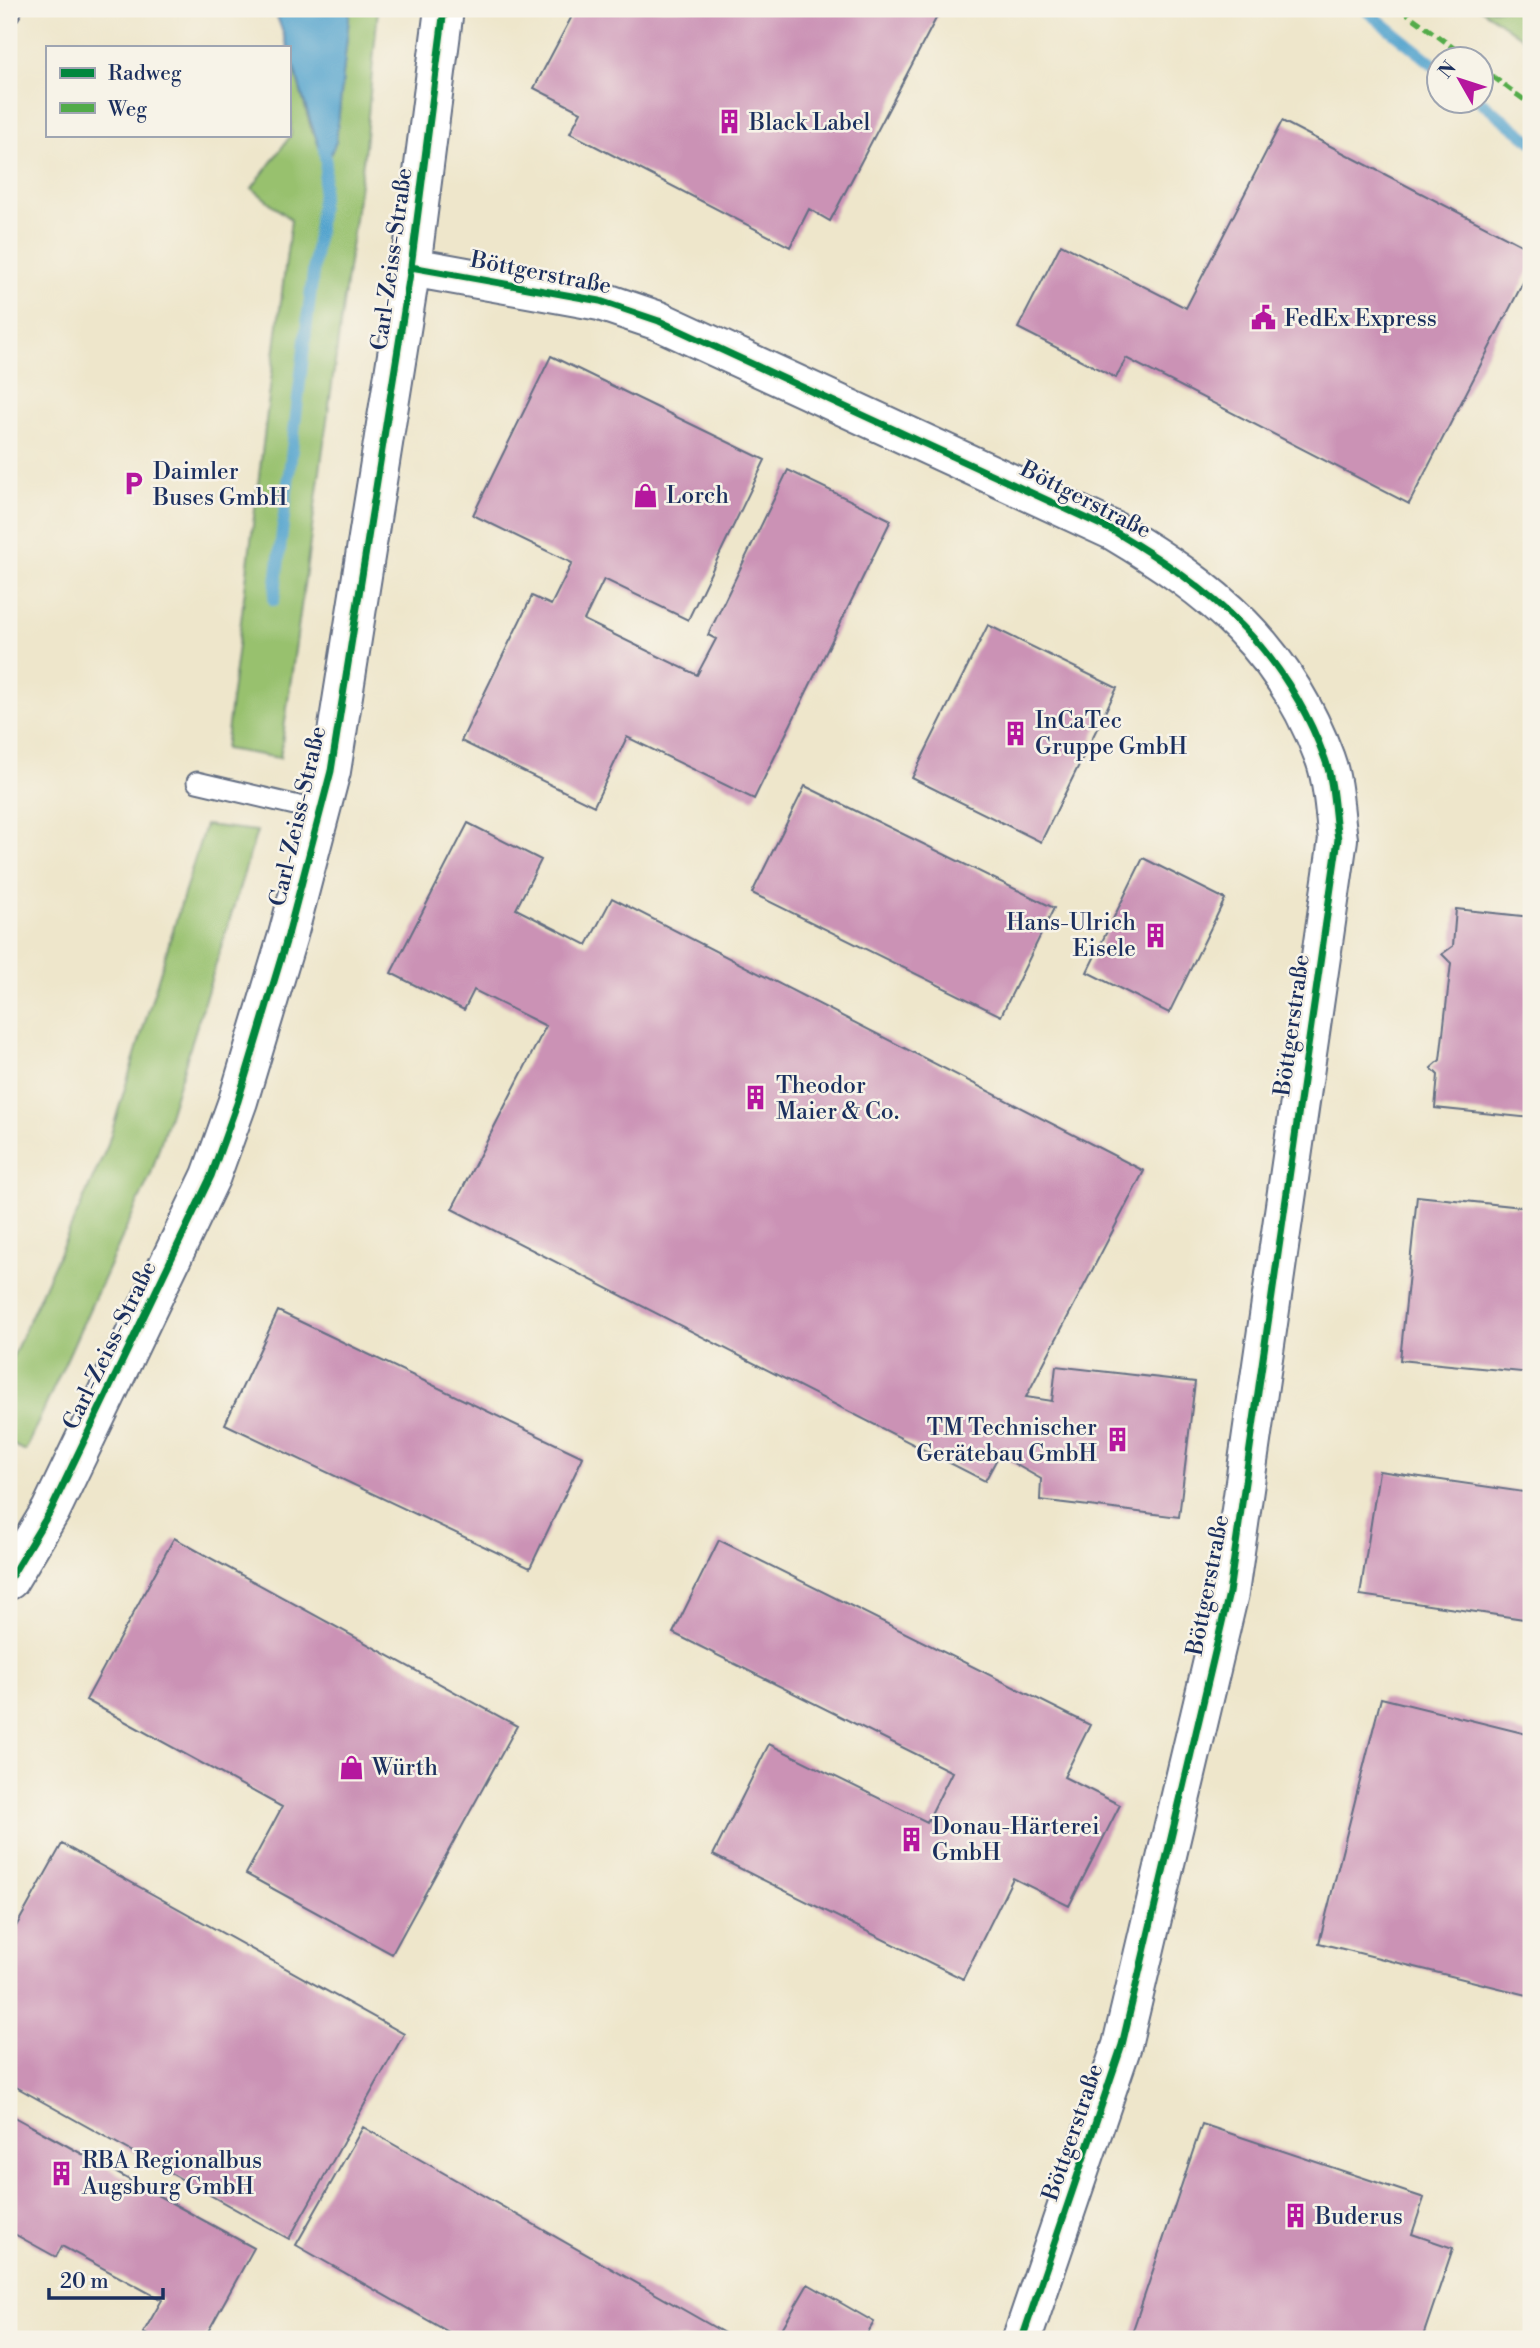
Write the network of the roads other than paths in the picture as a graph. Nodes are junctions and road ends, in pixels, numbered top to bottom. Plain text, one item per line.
1 (12, 9) edge
2 (444, 9) edge
3 (9, 14) edge
4 (411, 267) junction
5 (197, 782) dead end
6 (320, 811) junction
7 (9, 1580) edge
8 (1022, 2339) edge

1 - 3 lane
2 - 4 street, Carl-Zeiss-Straße
4 - 6 street, Carl-Zeiss-Straße
4 - 8 street, Böttgerstraße
5 - 6 lane
6 - 7 street, Carl-Zeiss-Straße

